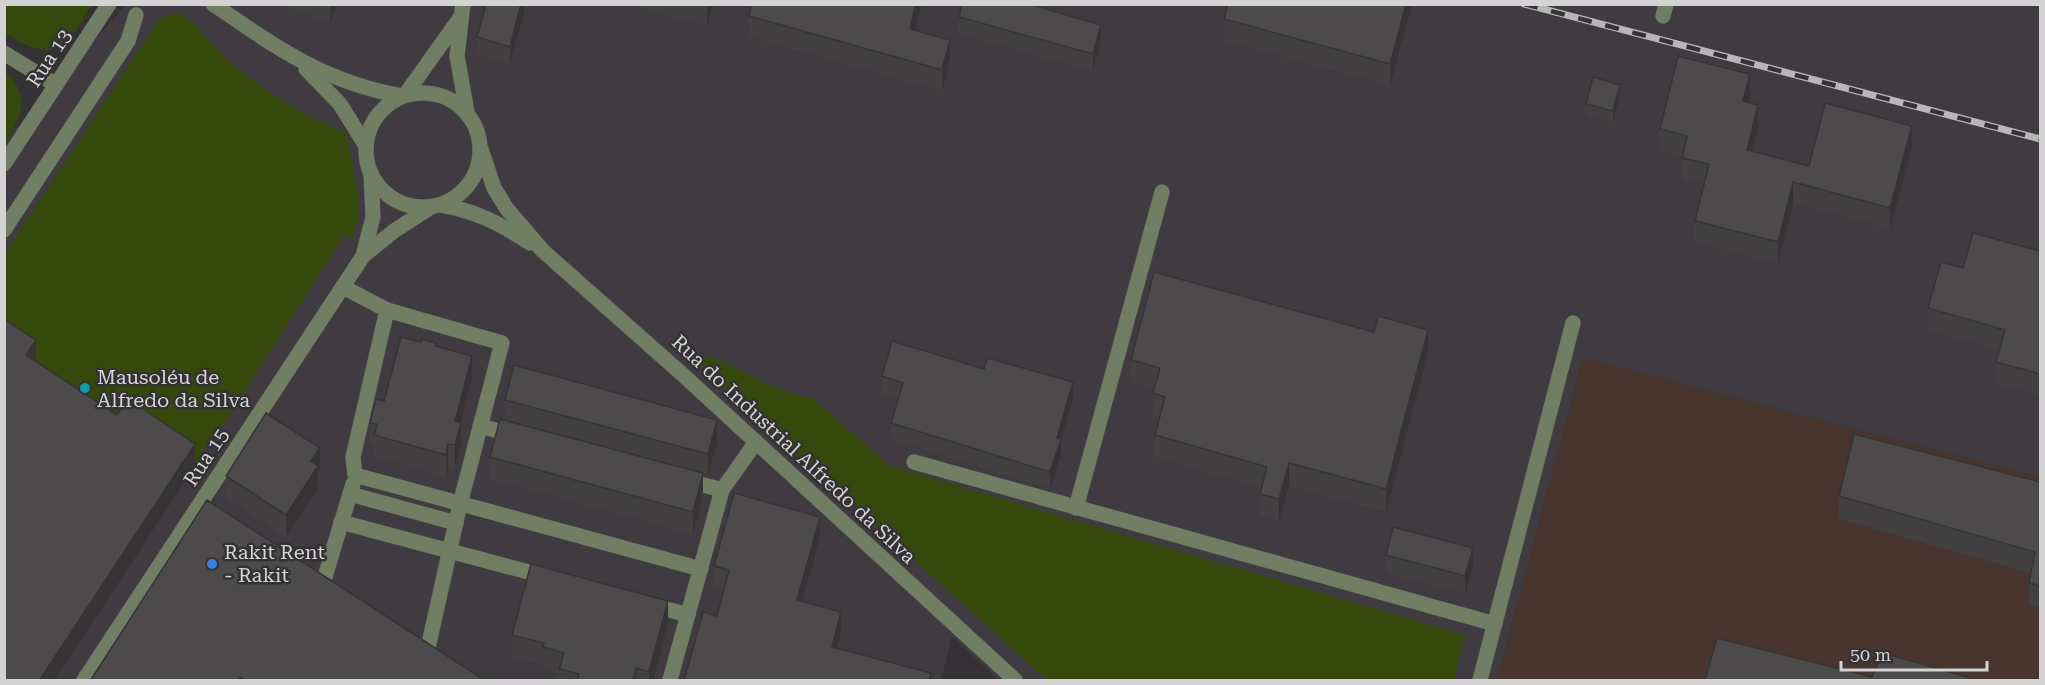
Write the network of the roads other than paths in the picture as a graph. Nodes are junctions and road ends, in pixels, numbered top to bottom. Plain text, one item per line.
1 (109, 4) edge
2 (213, 4) edge
3 (462, 11) edge
4 (136, 15) dead end
5 (4, 53) edge
6 (299, 62) junction
7 (56, 86) junction
8 (404, 96) junction
9 (467, 112) junction
10 (366, 146) junction
11 (481, 149) junction
12 (4, 164) edge
13 (371, 173) junction
14 (1162, 192) dead end
15 (437, 206) junction
16 (4, 230) edge
17 (543, 251) junction
18 (363, 256) junction
19 (343, 287) junction
20 (387, 310) junction
21 (1573, 323) dead end
22 (480, 426) junction
23 (538, 441) edge
24 (756, 442) junction
25 (914, 462) dead end
26 (356, 475) junction
27 (665, 475) edge
28 (723, 490) junction
29 (350, 494) junction
30 (460, 504) junction
31 (1076, 508) junction
32 (341, 522) junction
33 (456, 523) junction
34 (449, 551) junction
35 (701, 569) junction
36 (324, 580) edge
37 (563, 581) edge
38 (631, 600) edge
39 (688, 615) junction
40 (1495, 624) junction
41 (445, 658) edge
42 (84, 681) edge
43 (670, 681) edge
44 (1015, 681) edge
45 (1480, 681) edge

1 - 7 street, Rua 13
2 - 6 street
3 - 8 street
3 - 9 street
4 - 16 street
5 - 7 street
6 - 8 street
6 - 10 street
7 - 12 street, Rua 13
8 - 9 street
8 - 10 street
9 - 11 street
10 - 13 street
11 - 15 street
11 - 17 street, Rua do Industrial Alfredo da Silva
13 - 15 street
13 - 18 street, Rua 15
14 - 31 street
15 - 17 street, Rua do Industrial Alfredo da Silva
15 - 18 street, Rua 15
17 - 24 street, Rua do Industrial Alfredo da Silva
18 - 19 street, Rua 15
19 - 20 street
19 - 42 street, Rua 15
20 - 22 street
20 - 26 street
21 - 40 street
22 - 23 street
22 - 30 street
24 - 28 street
24 - 44 street, Rua do Industrial Alfredo da Silva
25 - 31 street
26 - 29 street
26 - 30 street
27 - 28 street
28 - 35 street
29 - 32 street
29 - 33 street
30 - 33 street
30 - 35 street
31 - 40 street
32 - 34 street
32 - 36 street
33 - 34 street
34 - 37 street
34 - 41 street
35 - 39 street
38 - 39 street
39 - 43 street
40 - 45 street

